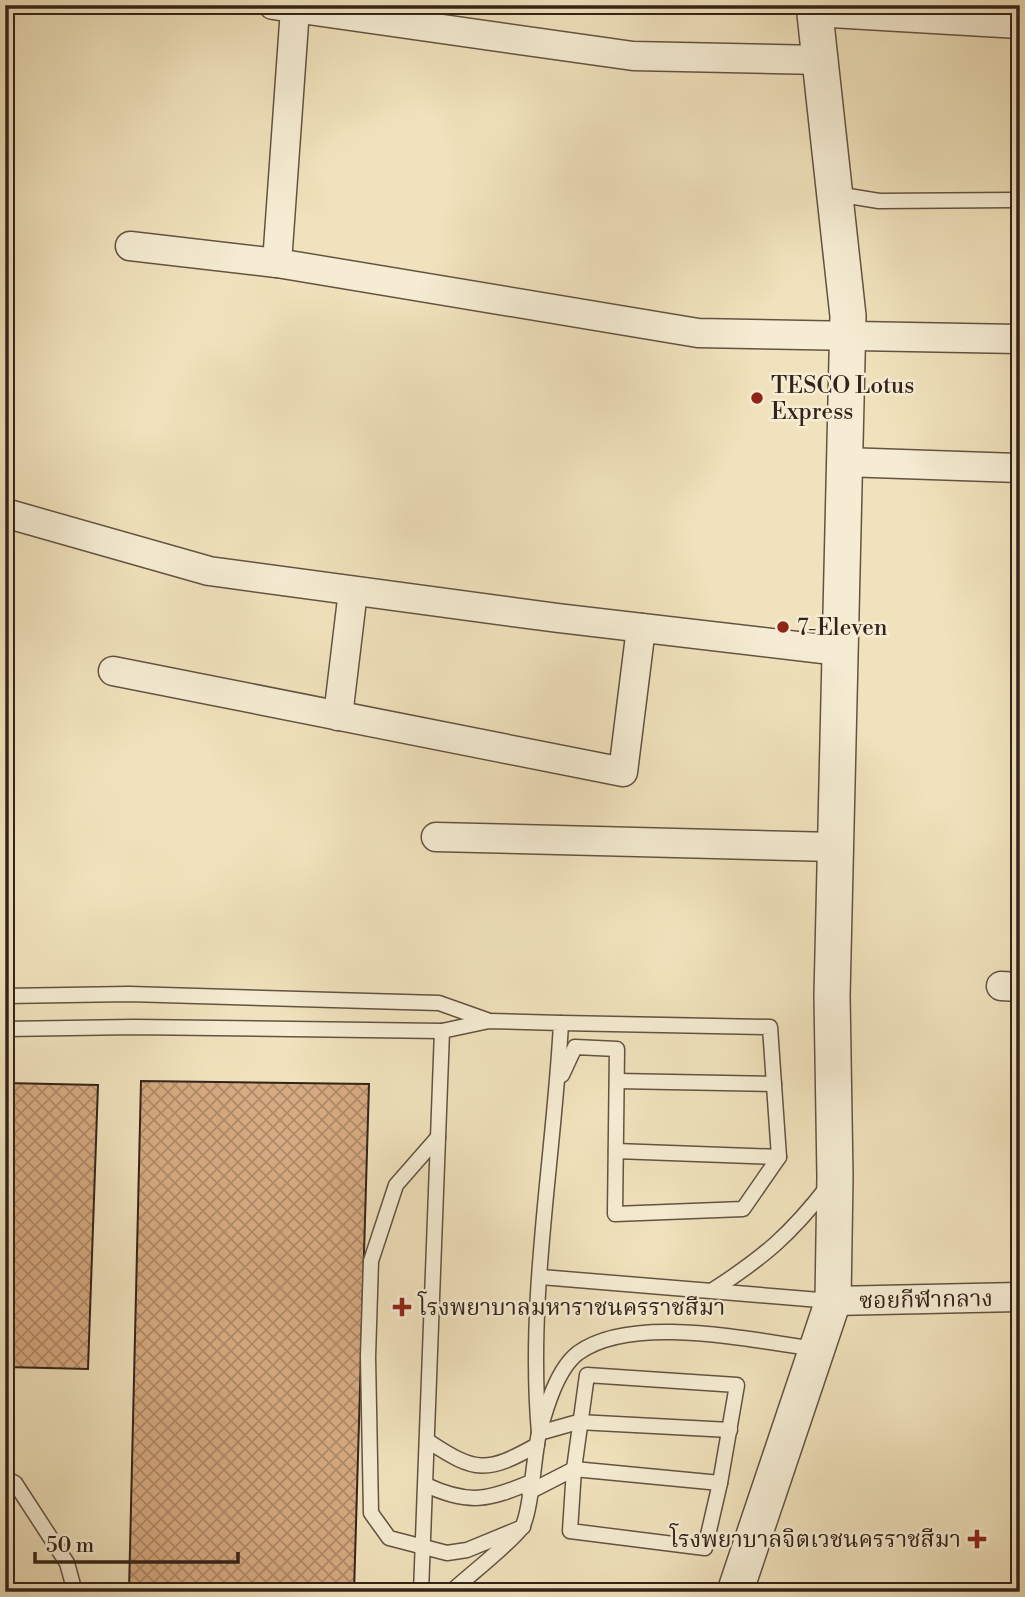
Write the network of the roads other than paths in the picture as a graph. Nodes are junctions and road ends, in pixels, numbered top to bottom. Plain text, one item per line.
1 (284, 7) edge
2 (814, 8) edge
3 (1020, 24) edge
4 (821, 60) junction
5 (834, 194) junction
6 (1013, 200) dead end
7 (130, 246) dead end
8 (277, 262) junction
9 (848, 334) junction
10 (1020, 339) edge
11 (844, 462) junction
12 (1020, 468) edge
13 (5, 513) edge
14 (354, 591) junction
15 (641, 628) junction
16 (840, 651) junction
17 (113, 671) dead end
18 (338, 716) junction
19 (436, 837) dead end
20 (835, 847) junction
21 (5, 996) edge
22 (489, 1021) junction
23 (561, 1023) junction
24 (5, 1029) edge
25 (442, 1031) junction
26 (617, 1081) junction
27 (774, 1084) junction
28 (556, 1086) junction
29 (438, 1137) junction
30 (616, 1151) junction
31 (779, 1157) junction
32 (835, 1177) junction
33 (541, 1277) junction
34 (713, 1290) junction
35 (1020, 1297) edge
36 (833, 1301) junction
37 (819, 1349) junction
38 (578, 1422) junction
39 (730, 1430) junction
40 (538, 1439) junction
41 (428, 1441) junction
42 (574, 1469) junction
43 (5, 1478) edge
44 (720, 1483) junction
45 (426, 1485) junction
46 (530, 1487) junction
47 (523, 1527) junction
48 (423, 1548) junction
49 (75, 1592) edge
50 (421, 1592) edge
51 (452, 1592) edge
52 (735, 1592) edge

1 - 4 street
1 - 8 street
2 - 3 street
2 - 4 street
4 - 5 street
5 - 6 lane
5 - 9 street
7 - 8 street
8 - 9 street
9 - 10 street
9 - 11 street
11 - 12 street
11 - 16 street
13 - 14 street
14 - 15 street
14 - 18 street
15 - 16 street
15 - 18 street
16 - 20 street
17 - 18 street
19 - 20 street
20 - 32 street
21 - 22 lane
22 - 23 lane
22 - 25 lane
23 - 27 lane
23 - 28 lane
24 - 25 lane
25 - 29 lane
26 - 27 lane
26 - 28 lane
26 - 30 lane
27 - 31 lane
28 - 33 lane
29 - 41 lane
29 - 48 lane
30 - 31 lane
30 - 31 lane
32 - 34 lane
32 - 36 street
33 - 34 lane
33 - 40 lane
34 - 36 lane
35 - 36 street, ซอยกีฬากลาง
36 - 37 street
37 - 40 lane
37 - 52 street
38 - 39 lane
38 - 39 lane
38 - 40 lane
38 - 42 lane
39 - 44 lane
40 - 41 lane
40 - 46 lane
41 - 45 lane
42 - 44 lane
42 - 44 lane
42 - 46 lane
43 - 49 lane
45 - 46 lane
45 - 48 lane
46 - 47 lane
47 - 48 lane
47 - 51 lane
48 - 50 lane

